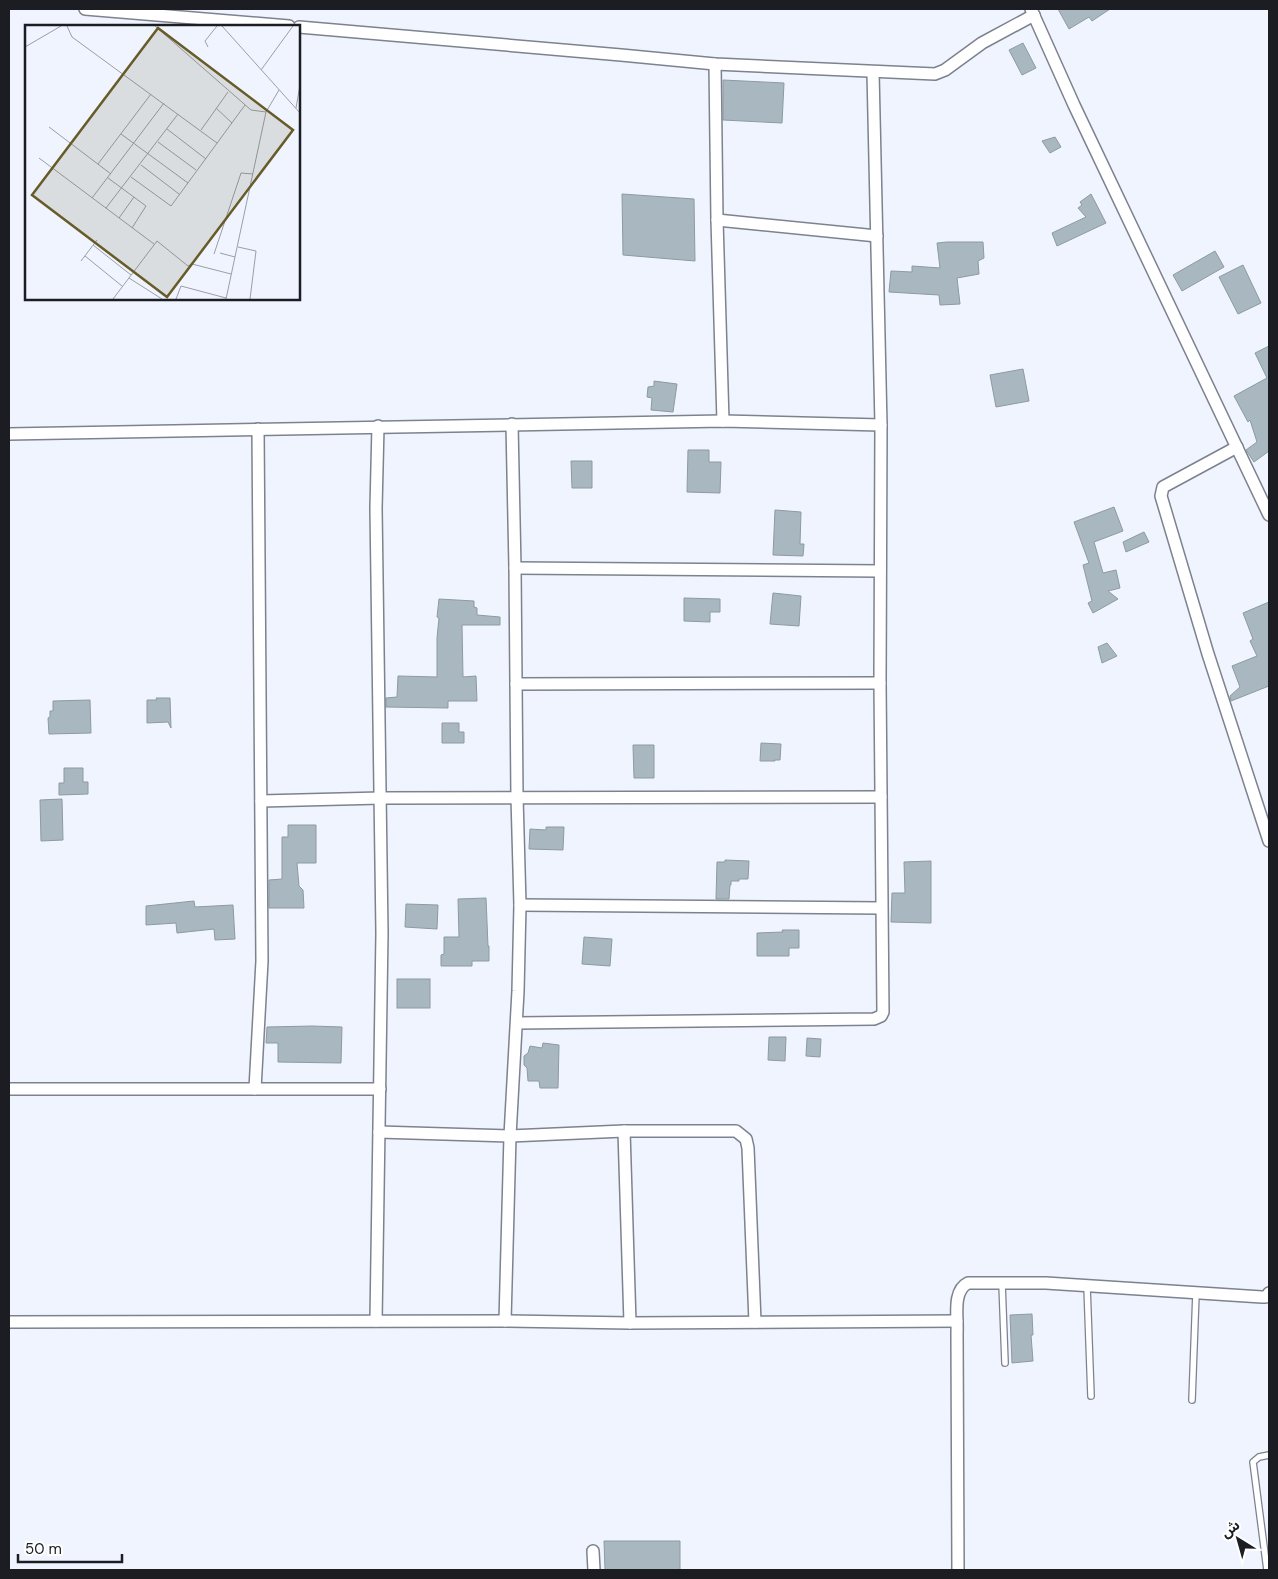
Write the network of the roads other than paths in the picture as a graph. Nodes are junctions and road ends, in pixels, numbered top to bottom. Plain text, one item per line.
1 (85, 9) edge
2 (1033, 12) edge
3 (277, 25) edge
4 (300, 27) edge
5 (715, 64) junction
6 (874, 72) junction
7 (717, 220) junction
8 (877, 236) junction
9 (723, 421) junction
10 (512, 424) junction
11 (881, 425) junction
12 (378, 426) junction
13 (258, 429) junction
14 (9, 434) edge
15 (1237, 447) junction
16 (1269, 515) edge
17 (515, 568) junction
18 (880, 571) junction
19 (516, 684) junction
20 (880, 684) junction
21 (517, 797) junction
22 (881, 797) junction
23 (381, 798) junction
24 (261, 801) junction
25 (1269, 841) edge
26 (520, 905) junction
27 (881, 908) junction
28 (517, 1023) junction
29 (255, 1089) junction
30 (380, 1089) junction
31 (9, 1090) edge
32 (624, 1131) junction
33 (379, 1132) junction
34 (510, 1136) junction
35 (1002, 1283) junction
36 (1087, 1286) junction
37 (1196, 1293) junction
38 (1269, 1294) edge
39 (376, 1321) junction
40 (505, 1321) junction
41 (957, 1321) junction
42 (9, 1322) edge
43 (756, 1322) junction
44 (630, 1323) junction
45 (1005, 1363) dead end
46 (1091, 1396) dead end
47 (1192, 1400) dead end
48 (1269, 1455) edge
49 (593, 1551) dead end
50 (594, 1570) edge
51 (958, 1570) edge
52 (1267, 1570) edge

1 - 3 street
2 - 6 street
2 - 15 street
4 - 5 street
5 - 6 street
5 - 7 street
6 - 8 street
7 - 8 street
7 - 9 street
8 - 11 street
9 - 10 street
9 - 11 street
10 - 12 street
10 - 17 street
11 - 18 street
12 - 13 street
12 - 23 street
13 - 14 street
13 - 24 street
15 - 16 street
15 - 25 street
17 - 18 street
17 - 19 street
18 - 20 street
19 - 20 street
19 - 21 street
20 - 22 street
21 - 22 street
21 - 23 street
21 - 26 street
22 - 27 street
23 - 24 street
23 - 30 street
24 - 29 street
26 - 27 street
26 - 28 street
27 - 28 street
28 - 34 street
29 - 30 street
29 - 31 street
30 - 33 street
32 - 34 street
32 - 43 street
32 - 44 street
33 - 34 street
33 - 39 street
34 - 40 street
35 - 36 street
35 - 41 street
35 - 45 lane
36 - 37 street
36 - 46 lane
37 - 38 street
37 - 47 lane
39 - 40 street
39 - 42 street
40 - 44 street
41 - 43 street
41 - 51 street
43 - 44 street
48 - 52 lane
49 - 50 street

